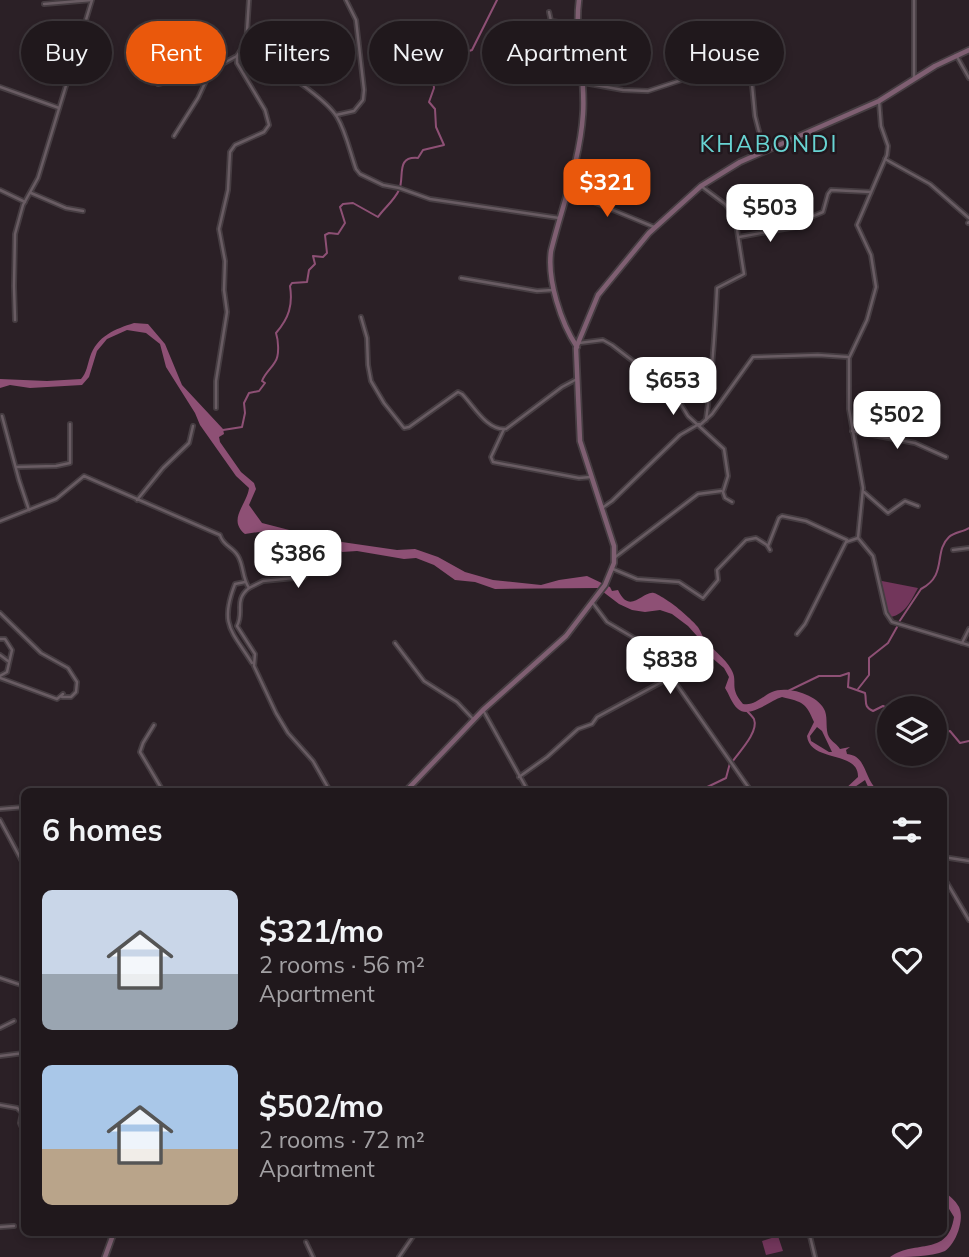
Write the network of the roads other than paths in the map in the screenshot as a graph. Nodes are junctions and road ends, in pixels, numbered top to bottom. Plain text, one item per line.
1 (92, 0) edge
2 (248, 0) edge
3 (346, 0) edge
4 (579, 0) edge
5 (914, 0) edge
6 (44, 4) dead end
7 (549, 12) dead end
8 (246, 21) edge
9 (551, 21) edge
10 (579, 21) edge
11 (969, 50) edge
12 (240, 51) edge
13 (956, 55) junction
14 (237, 56) junction
15 (226, 62) edge
16 (969, 78) edge
17 (914, 79) junction
18 (204, 84) edge
19 (300, 84) edge
20 (584, 84) edge
21 (590, 84) edge
22 (0, 87) edge
23 (879, 101) junction
24 (59, 108) junction
25 (336, 116) junction
26 (174, 136) dead end
27 (764, 151) junction
28 (886, 159) junction
29 (701, 186) junction
30 (0, 190) edge
31 (568, 191) junction
32 (871, 192) junction
33 (31, 193) junction
34 (25, 202) junction
35 (82, 211) dead end
36 (735, 216) junction
37 (559, 219) junction
38 (969, 221) edge
39 (654, 227) junction
40 (795, 227) dead end
41 (739, 237) junction
42 (461, 278) dead end
43 (553, 290) junction
44 (361, 317) dead end
45 (15, 320) dead end
46 (578, 345) junction
47 (849, 357) junction
48 (577, 379) junction
49 (216, 408) dead end
50 (2, 416) dead end
51 (706, 420) junction
52 (70, 424) dead end
53 (699, 425) junction
54 (193, 426) dead end
55 (503, 429) junction
56 (852, 431) junction
57 (946, 457) dead end
58 (16, 467) junction
59 (591, 477) junction
60 (723, 491) junction
61 (864, 492) junction
62 (137, 500) junction
63 (732, 502) dead end
64 (918, 506) dead end
65 (602, 508) junction
66 (29, 510) junction
67 (0, 521) edge
68 (858, 538) junction
69 (847, 540) junction
70 (969, 548) edge
71 (953, 550) dead end
72 (333, 554) dead end
73 (614, 558) junction
74 (612, 569) junction
75 (245, 582) junction
76 (249, 588) junction
77 (592, 602) junction
78 (0, 613) edge
79 (969, 629) edge
80 (797, 634) dead end
81 (0, 639) edge
82 (395, 643) dead end
83 (962, 643) junction
84 (969, 645) edge
85 (0, 655) edge
86 (8, 661) junction
87 (254, 666) junction
88 (0, 677) edge
89 (671, 677) junction
90 (483, 710) junction
91 (474, 720) junction
92 (154, 725) dead end
93 (519, 777) junction
94 (161, 788) edge
95 (328, 788) edge
96 (409, 788) edge
97 (526, 788) edge
98 (749, 788) edge
99 (21, 807) edge
100 (0, 809) edge
101 (0, 820) edge
102 (947, 858) edge
103 (21, 859) edge
104 (969, 861) edge
105 (947, 883) edge
106 (969, 920) edge
107 (0, 978) edge
108 (21, 985) edge
109 (13, 1021) dead end
110 (0, 1028) edge
111 (21, 1054) edge
112 (0, 1056) edge
113 (0, 1105) edge
114 (21, 1110) edge
115 (14, 1226) dead end
116 (0, 1227) edge
117 (113, 1236) edge
118 (413, 1236) edge
119 (810, 1236) edge
120 (306, 1242) dead end
121 (105, 1257) edge
122 (313, 1257) edge
123 (399, 1257) edge
124 (815, 1257) edge

1 - 6 street
1 - 24 street
2 - 8 street
3 - 25 street
4 - 10 street
5 - 17 street
7 - 9 street
11 - 13 street
12 - 14 street
13 - 16 street
13 - 17 street
14 - 15 street
14 - 49 street
17 - 23 street
18 - 26 street
19 - 25 street
20 - 31 street
21 - 27 street
22 - 24 street
23 - 27 street
23 - 28 street
24 - 33 street
25 - 37 street
27 - 29 street
28 - 32 street
28 - 38 street
29 - 36 street
29 - 39 street
30 - 34 street
31 - 37 street
31 - 39 street
32 - 36 street
32 - 47 street
33 - 34 street
33 - 35 street
34 - 45 street
36 - 41 street
37 - 43 street
39 - 46 street
40 - 41 street
41 - 51 street
42 - 43 street
43 - 46 street
44 - 55 street
46 - 48 street
46 - 53 street
47 - 51 street
47 - 56 street
48 - 55 street
48 - 59 street
50 - 58 street
51 - 53 street
52 - 58 street
53 - 60 street
53 - 65 street
54 - 62 street
55 - 59 street
56 - 57 street
56 - 61 street
58 - 66 street
59 - 65 street
60 - 63 street
60 - 73 street
61 - 64 street
61 - 68 street
62 - 66 street
62 - 75 street
65 - 73 street
66 - 67 street
68 - 69 street
68 - 83 street
69 - 74 street
69 - 80 street
70 - 71 street
72 - 76 street
73 - 74 street
74 - 77 street
75 - 76 street
75 - 87 street
76 - 87 street
77 - 89 street
77 - 90 street
78 - 88 street
79 - 83 street
81 - 86 street
82 - 91 street
83 - 84 street
85 - 86 street
86 - 88 street
87 - 95 street
89 - 93 street
89 - 98 street
90 - 91 street
90 - 93 street
91 - 96 street
92 - 94 street
93 - 97 street
99 - 100 street
101 - 103 street
102 - 104 street
105 - 106 street
107 - 108 street
109 - 110 street
111 - 112 street
113 - 114 street
115 - 116 street
117 - 121 street
118 - 123 street
119 - 124 street
120 - 122 street

